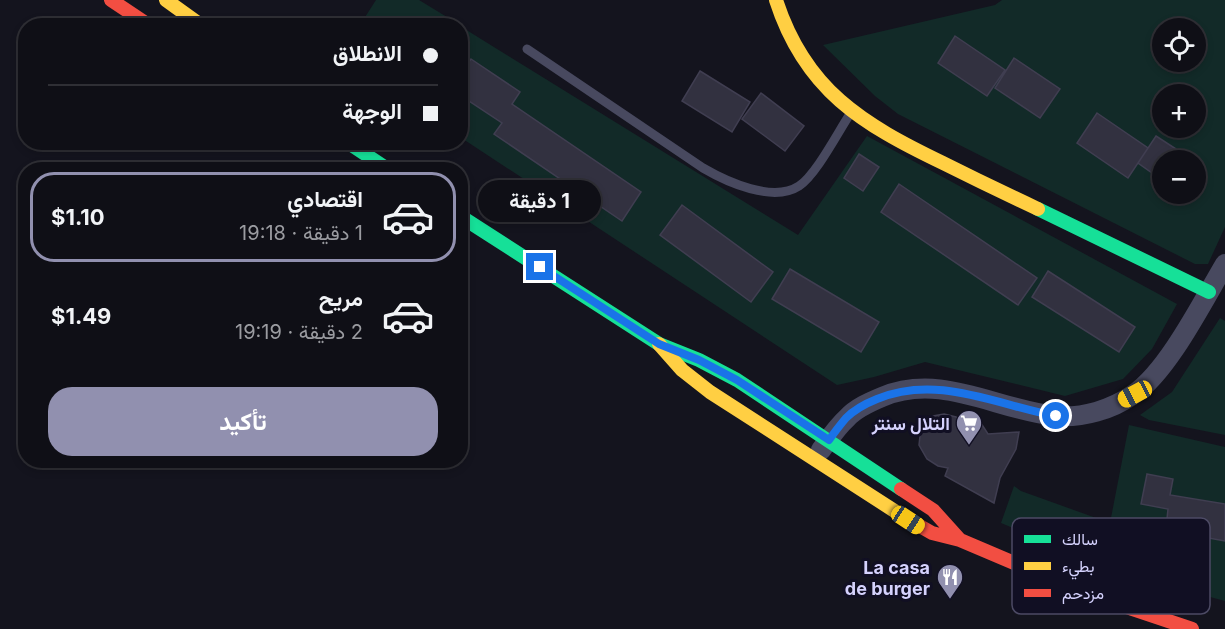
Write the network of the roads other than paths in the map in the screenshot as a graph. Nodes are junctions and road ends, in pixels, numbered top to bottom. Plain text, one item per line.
1 (111, 0) edge
2 (165, 0) edge
3 (776, 0) edge
4 (138, 18) edge
5 (191, 18) edge
6 (527, 49) dead end
7 (851, 112) junction
8 (359, 150) edge
9 (377, 162) edge
10 (468, 221) edge
11 (1225, 264) edge
12 (1209, 292) junction
13 (659, 344) junction
14 (829, 440) junction
15 (814, 459) junction
16 (960, 540) junction
17 (1012, 562) edge
18 (1147, 614) edge
19 (1192, 629) edge

1 - 4 main road
2 - 5 main road
3 - 7 main road
6 - 7 lane
7 - 12 main road
8 - 9 main road
10 - 13 main road
11 - 12 street
12 - 14 street
13 - 14 main road
13 - 15 main road
14 - 15 street
14 - 16 main road
15 - 16 main road
16 - 17 main road
18 - 19 main road

